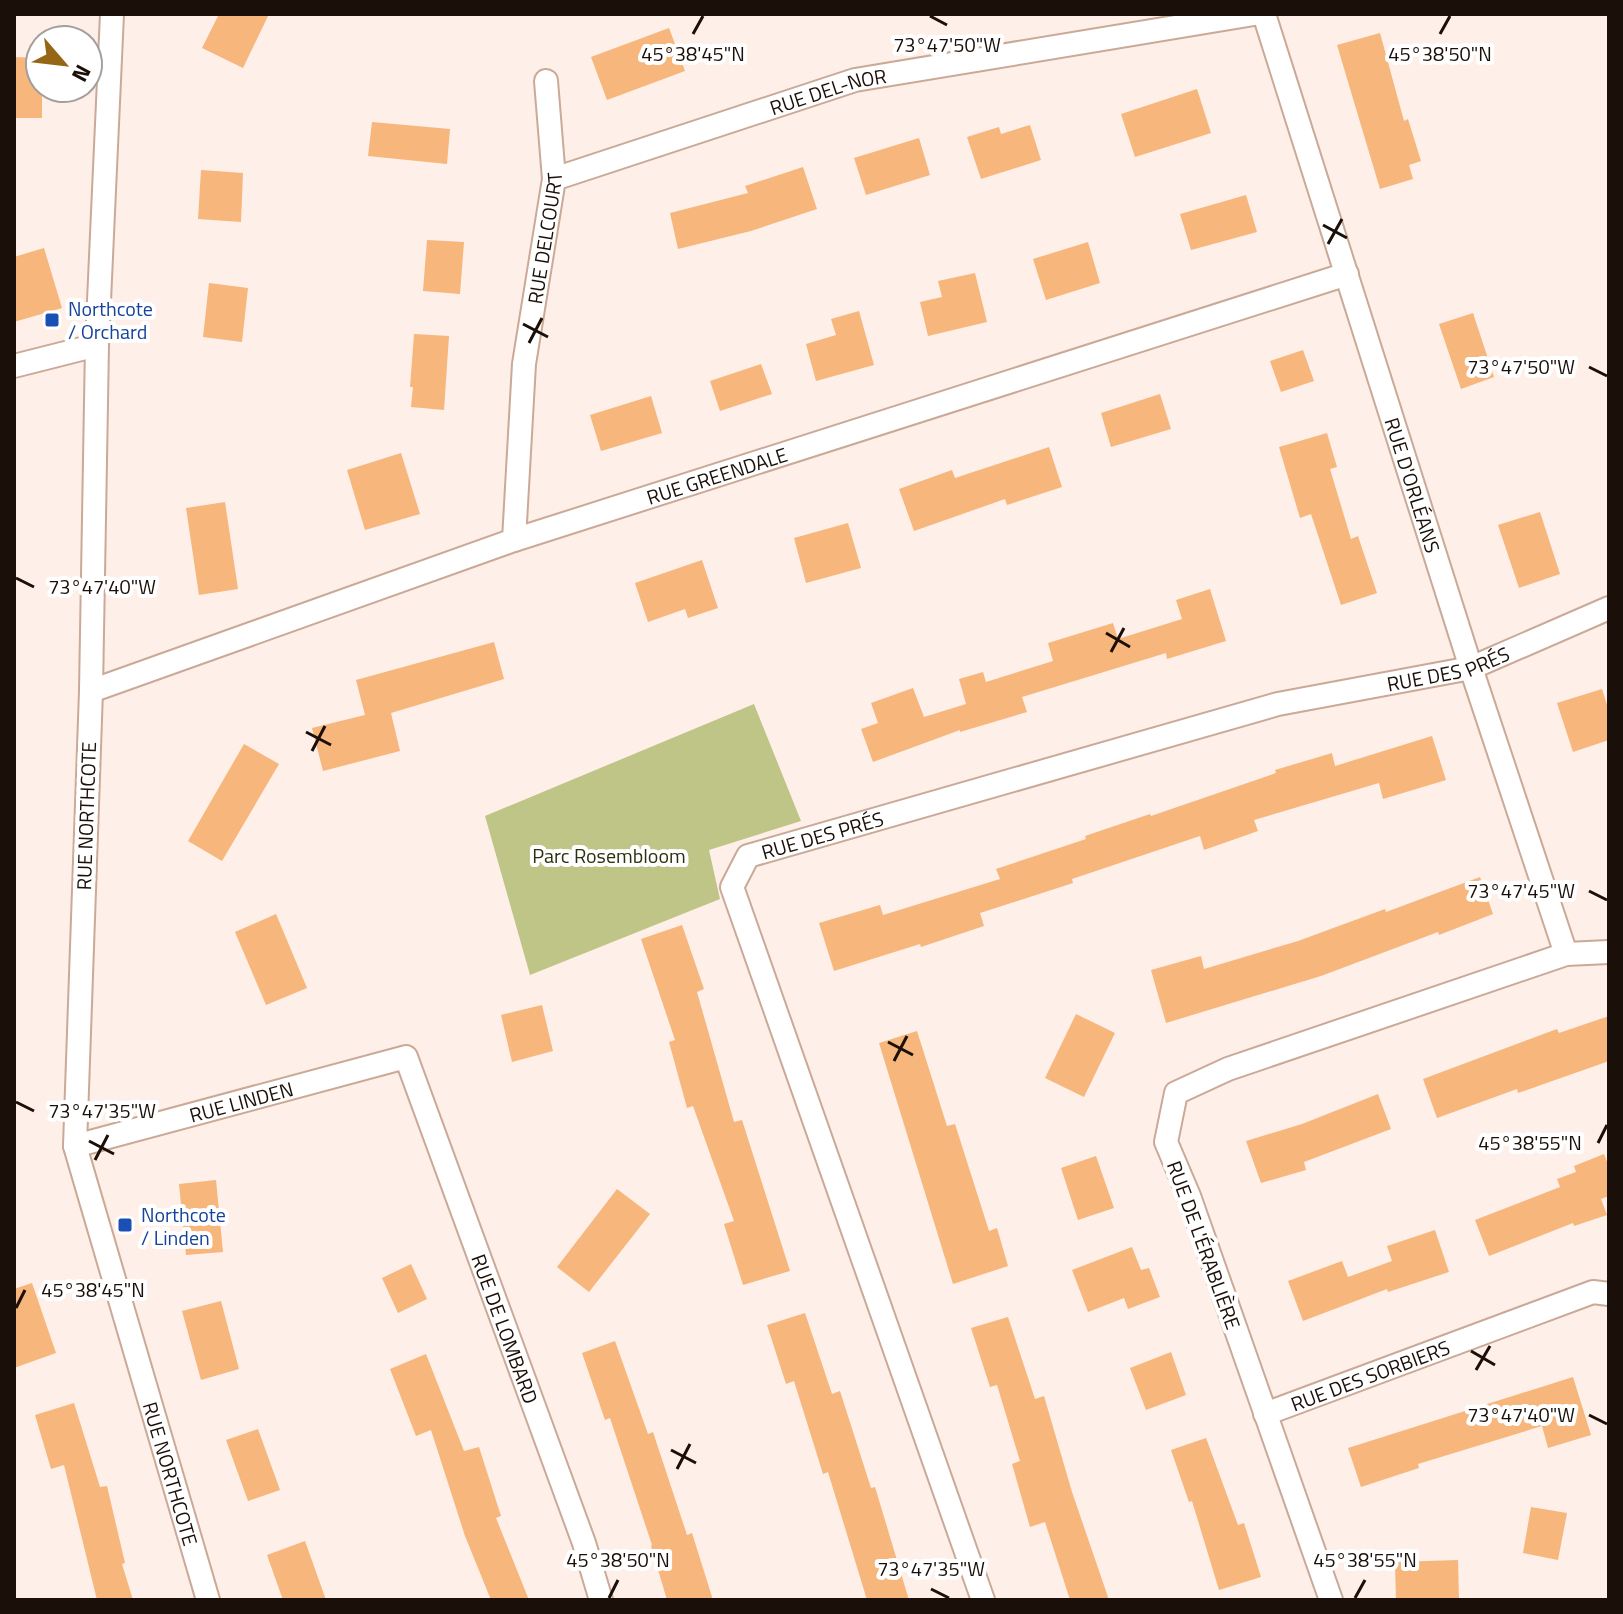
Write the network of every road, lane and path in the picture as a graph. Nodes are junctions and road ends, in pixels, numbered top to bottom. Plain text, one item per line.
1 (112, 14) edge
2 (1254, 14) edge
3 (1264, 14) edge
4 (546, 81) dead end
5 (554, 179) junction
6 (1347, 274) junction
7 (97, 345) junction
8 (14, 366) edge
9 (514, 540) junction
10 (1609, 608) edge
11 (1471, 668) junction
12 (91, 691) junction
13 (1609, 952) edge
14 (1566, 954) junction
15 (406, 1057) joint
16 (75, 1146) junction
17 (1609, 1294) edge
18 (1265, 1414) junction
19 (208, 1600) edge
20 (601, 1600) edge
21 (983, 1600) edge
22 (1331, 1600) edge

1 - 7 street, RUE NORTHCOTE
2 - 5 street, RUE DEL-NOR
3 - 6 street, RUE D'ORLÉANS
4 - 5 street, RUE DELCOURT
5 - 9 street, RUE DELCOURT
6 - 9 street, RUE GREENDALE
6 - 11 street, RUE D'ORLÉANS
7 - 8 street
7 - 12 street, RUE NORTHCOTE
9 - 12 street, RUE GREENDALE
10 - 11 street, RUE DES PRÉS
11 - 14 street, RUE D'ORLÉANS
11 - 21 street, RUE DES PRÉS
12 - 16 street, RUE NORTHCOTE
13 - 14 street, RUE DE L'ÉRABLIÈRE
14 - 18 street, RUE DE L'ÉRABLIÈRE
15 - 16 street, RUE LINDEN
15 - 20 street, RUE DE LOMBARD
16 - 19 street, RUE NORTHCOTE
17 - 18 street, RUE DES SORBIERS
18 - 22 street, RUE DE L'ÉRABLIÈRE

